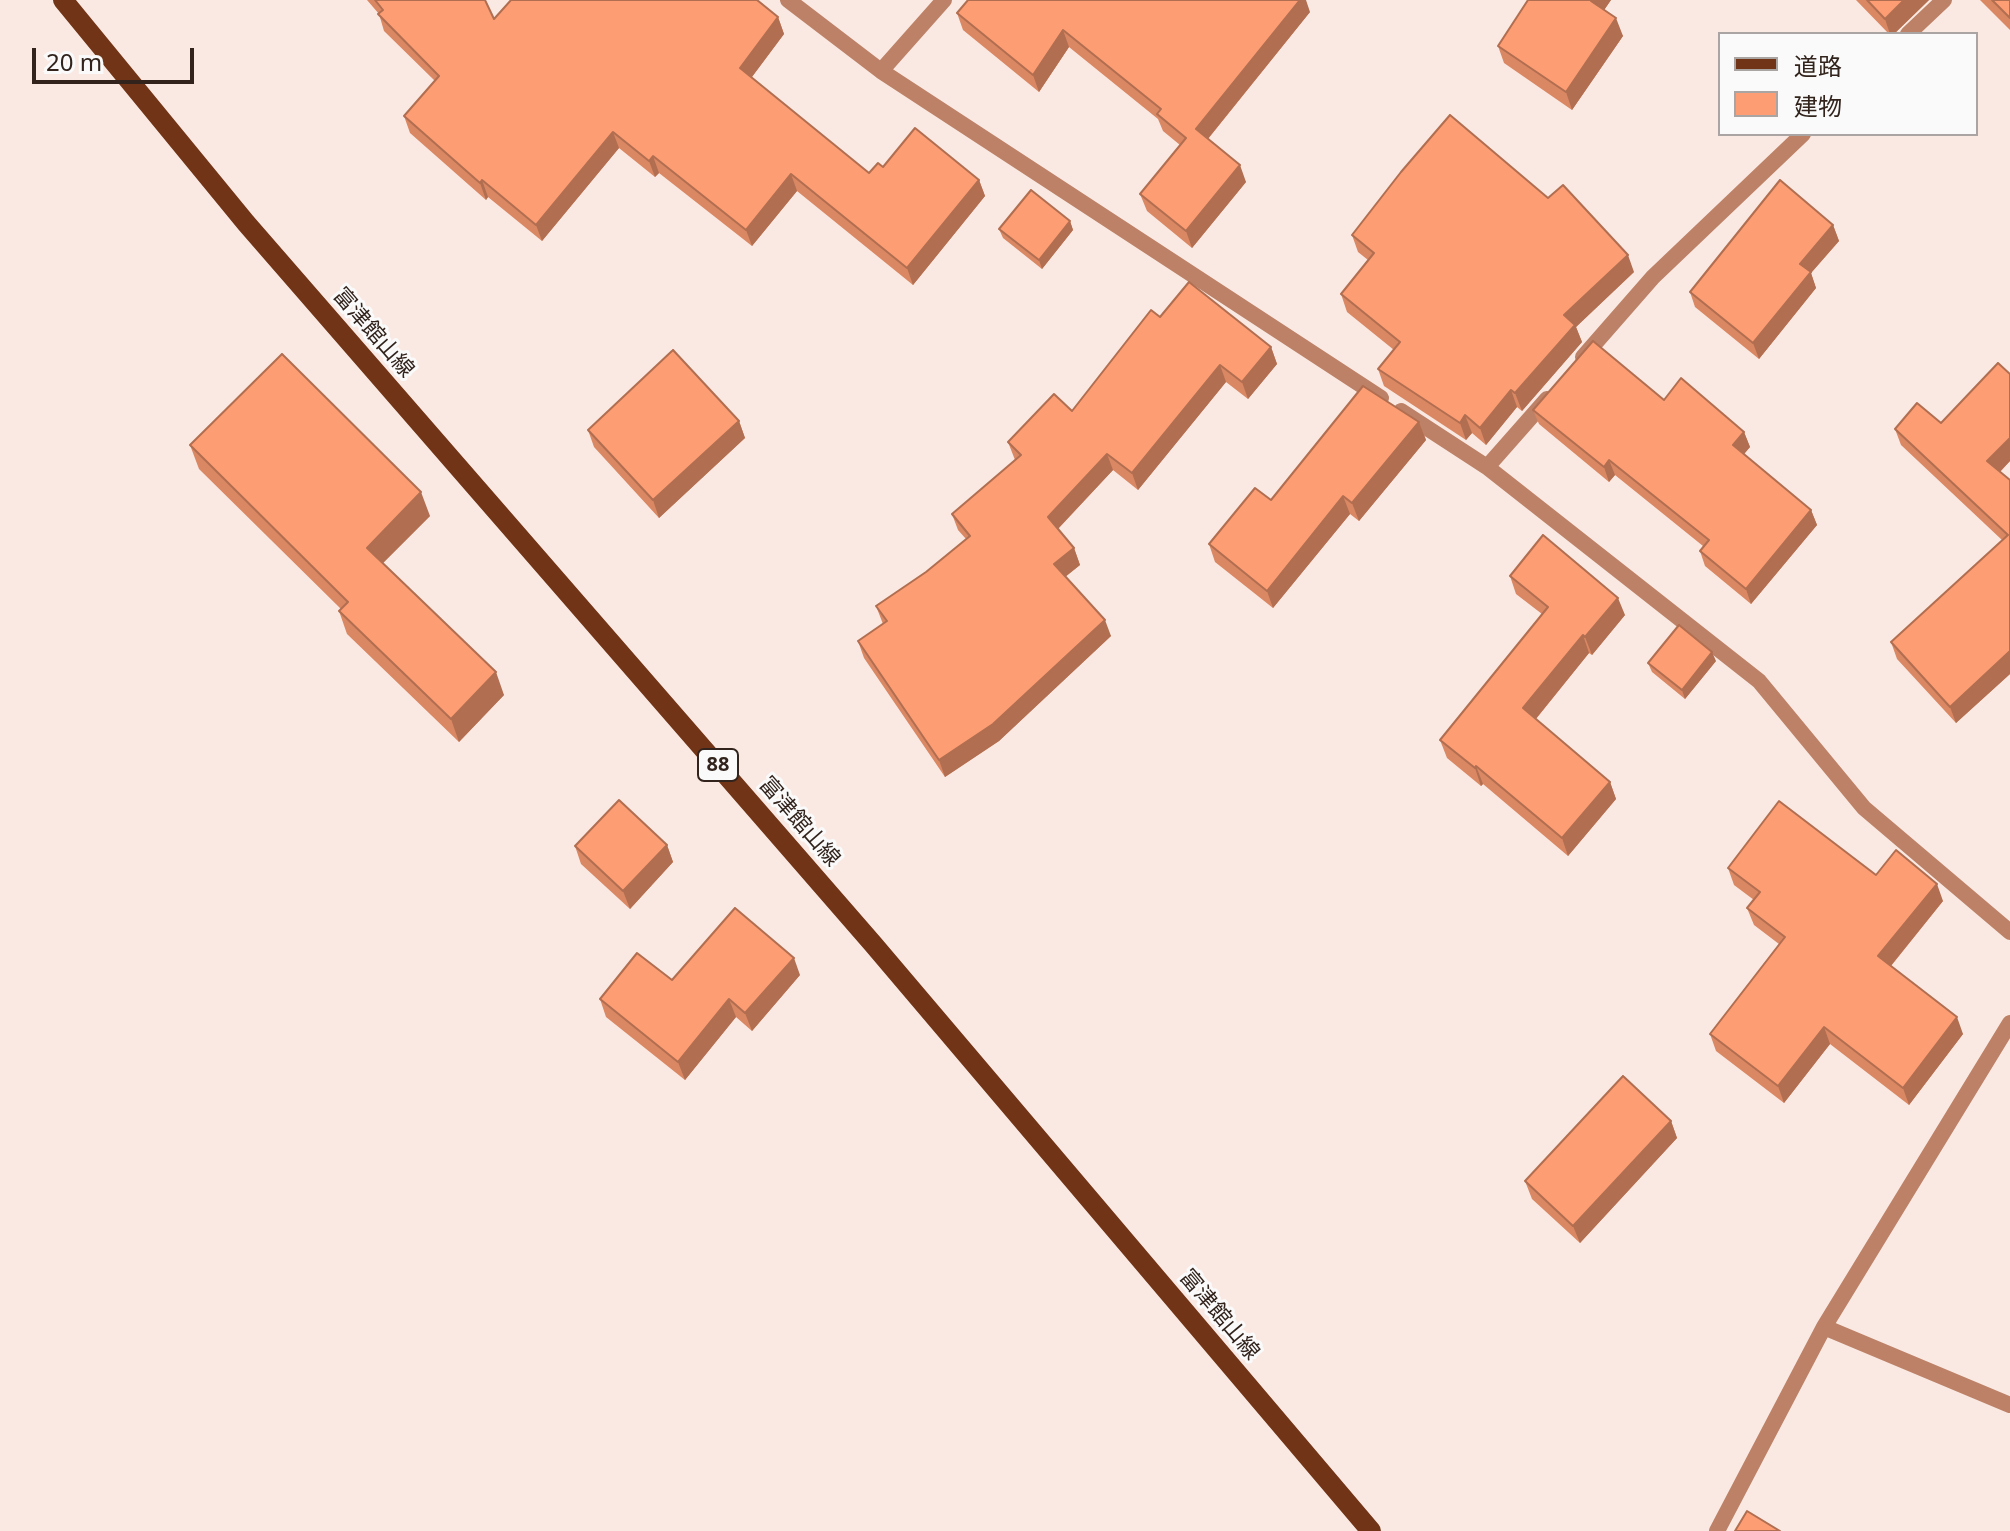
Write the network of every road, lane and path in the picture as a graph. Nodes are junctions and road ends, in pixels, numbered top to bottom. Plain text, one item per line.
1 (63, 0) edge
2 (788, 0) edge
3 (944, 0) edge
4 (1944, 0) edge
5 (1910, 32) edge
6 (881, 71) junction
7 (1801, 136) edge
8 (1487, 467) junction
9 (2010, 932) edge
10 (2010, 1023) edge
11 (1824, 1327) junction
12 (2010, 1405) edge
13 (1371, 1531) edge
14 (1717, 1531) edge

1 - 13 main road, 富津館山線 / 88
2 - 6 street
3 - 6 street
4 - 5 street
6 - 8 street
7 - 8 street
8 - 9 street
10 - 11 street
11 - 12 street
11 - 14 street

